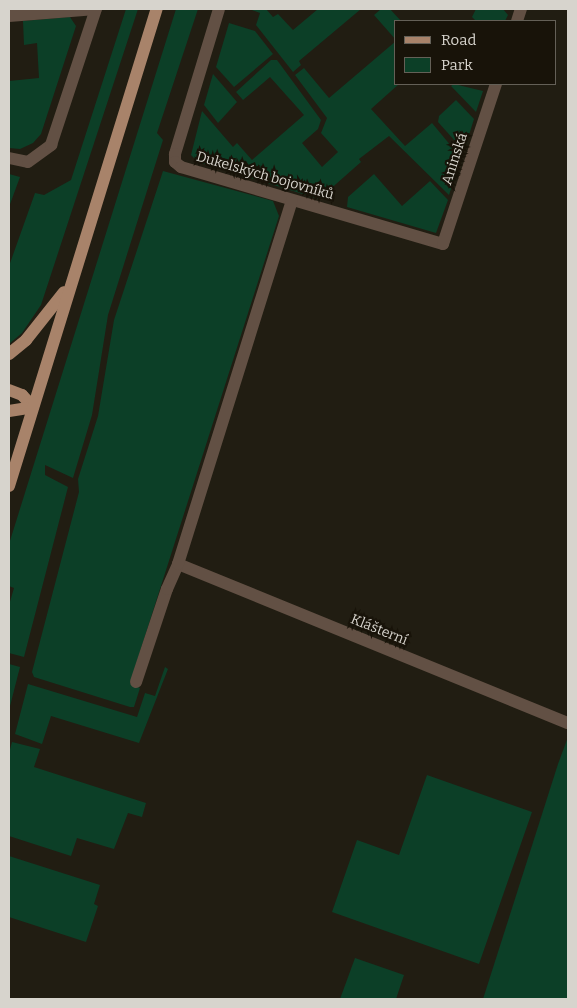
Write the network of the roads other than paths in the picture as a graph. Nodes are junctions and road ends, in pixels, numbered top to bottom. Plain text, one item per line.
1 (96, 9) edge
2 (157, 9) edge
3 (219, 9) edge
4 (9, 16) edge
5 (496, 85) edge
6 (9, 158) edge
7 (292, 200) junction
8 (443, 244) joint
9 (69, 286) junction
10 (9, 354) edge
11 (9, 390) edge
12 (33, 407) junction
13 (9, 410) edge
14 (9, 486) edge
15 (178, 564) junction
16 (136, 682) dead end
17 (568, 723) edge

1 - 4 street
1 - 6 street
2 - 9 main road
3 - 7 street, Dukelských bojovníků
5 - 8 street, Aninská
7 - 8 street, Dukelských bojovníků
7 - 15 street
9 - 10 main road
9 - 12 main road
11 - 12 main road
12 - 13 main road
12 - 14 main road
15 - 16 street
15 - 17 street, Klášterní

